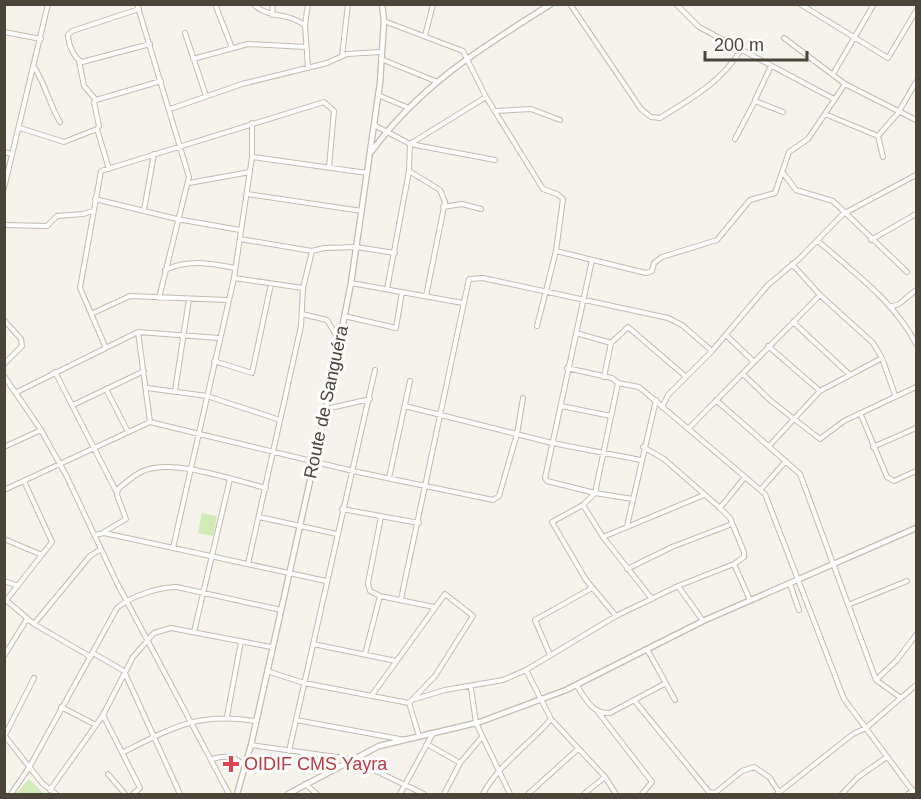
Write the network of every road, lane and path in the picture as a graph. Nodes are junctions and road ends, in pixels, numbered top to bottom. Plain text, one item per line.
1 (48, 4) edge
2 (215, 4) edge
3 (253, 4) edge
4 (273, 4) edge
5 (308, 4) edge
6 (348, 4) edge
7 (382, 4) edge
8 (433, 4) edge
9 (551, 4) edge
10 (570, 4) edge
11 (676, 4) edge
12 (800, 4) edge
13 (873, 5) edge
14 (138, 7) edge
15 (916, 10) edge
16 (272, 15) junction
17 (384, 21) junction
18 (304, 25) junction
19 (4, 32) edge
20 (185, 33) dead end
21 (425, 36) junction
22 (856, 37) junction
23 (784, 38) dead end
24 (41, 39) junction
25 (151, 44) junction
26 (306, 46) junction
27 (232, 48) junction
28 (741, 50) junction
29 (381, 52) junction
30 (342, 57) junction
31 (466, 57) junction
32 (193, 59) junction
33 (381, 59) junction
34 (79, 61) junction
35 (771, 66) junction
36 (34, 67) junction
37 (308, 68) junction
38 (832, 74) junction
39 (161, 81) junction
40 (435, 81) junction
41 (916, 82) edge
42 (845, 84) junction
43 (378, 95) junction
44 (206, 96) junction
45 (486, 97) junction
46 (834, 99) junction
47 (96, 100) junction
48 (755, 101) junction
49 (409, 108) junction
50 (170, 109) junction
51 (495, 111) junction
52 (783, 112) dead end
53 (898, 113) junction
54 (825, 114) junction
55 (560, 120) dead end
56 (916, 120) edge
57 (60, 122) dead end
58 (252, 123) junction
59 (374, 124) junction
60 (20, 128) junction
61 (97, 129) junction
62 (386, 131) junction
63 (878, 135) junction
64 (735, 139) dead end
65 (410, 144) junction
66 (180, 145) junction
67 (4, 152) edge
68 (370, 153) junction
69 (12, 154) junction
70 (154, 154) junction
71 (252, 157) junction
72 (882, 157) dead end
73 (495, 160) dead end
74 (329, 167) junction
75 (109, 169) junction
76 (409, 171) junction
77 (250, 172) junction
78 (368, 173) junction
79 (783, 173) junction
80 (916, 175) edge
81 (189, 183) junction
82 (4, 188) edge
83 (247, 194) junction
84 (95, 199) junction
85 (443, 207) junction
86 (481, 209) dead end
87 (93, 210) junction
88 (144, 210) junction
89 (362, 211) junction
90 (843, 214) junction
91 (916, 214) edge
92 (177, 219) junction
93 (4, 225) edge
94 (240, 231) junction
95 (240, 239) junction
96 (871, 240) junction
97 (818, 241) junction
98 (356, 248) junction
99 (312, 251) junction
100 (555, 251) junction
101 (395, 253) junction
102 (592, 260) junction
103 (792, 264) junction
104 (234, 268) junction
105 (165, 271) junction
106 (907, 272) dead end
107 (234, 278) junction
108 (351, 283) junction
109 (271, 284) junction
110 (303, 288) junction
111 (387, 289) junction
112 (916, 290) edge
113 (402, 292) junction
114 (546, 294) junction
115 (820, 295) junction
116 (426, 296) junction
117 (159, 298) junction
118 (189, 299) junction
119 (227, 300) junction
120 (583, 301) junction
121 (463, 303) junction
122 (890, 308) junction
123 (91, 314) junction
124 (302, 314) junction
125 (344, 316) junction
126 (4, 320) edge
127 (793, 322) junction
128 (537, 326) dead end
129 (138, 332) junction
130 (185, 333) junction
131 (576, 333) junction
132 (914, 333) edge
133 (726, 335) junction
134 (219, 338) junction
135 (339, 340) junction
136 (611, 343) junction
137 (916, 344) edge
138 (105, 346) junction
139 (768, 346) junction
140 (712, 351) junction
141 (882, 358) junction
142 (753, 361) junction
143 (214, 362) junction
144 (4, 364) edge
145 (567, 368) junction
146 (375, 370) dead end
147 (144, 371) junction
148 (55, 372) junction
149 (743, 374) junction
150 (850, 375) junction
151 (4, 376) edge
152 (685, 376) junction
153 (604, 377) junction
154 (410, 381) dead end
155 (618, 383) junction
156 (916, 387) edge
157 (147, 388) junction
158 (106, 389) junction
159 (175, 391) junction
160 (820, 391) junction
161 (17, 392) junction
162 (895, 395) junction
163 (207, 396) junction
164 (523, 398) dead end
165 (370, 399) junction
166 (656, 400) junction
167 (716, 400) junction
168 (73, 405) junction
169 (405, 406) junction
170 (561, 406) junction
171 (662, 407) junction
172 (326, 409) junction
173 (442, 415) junction
174 (861, 415) junction
175 (611, 416) junction
176 (793, 418) junction
177 (280, 420) junction
178 (150, 422) junction
179 (689, 428) junction
180 (916, 428) edge
181 (41, 430) junction
182 (128, 432) junction
183 (199, 433) junction
184 (517, 434) junction
185 (552, 443) junction
186 (769, 446) junction
187 (4, 447) edge
188 (643, 447) junction
189 (873, 447) junction
190 (94, 448) junction
191 (274, 452) junction
192 (603, 453) junction
193 (314, 460) junction
194 (641, 460) junction
195 (786, 461) junction
196 (59, 463) junction
197 (192, 468) junction
198 (353, 471) junction
199 (916, 471) edge
200 (745, 477) junction
201 (389, 478) junction
202 (230, 479) junction
203 (24, 481) junction
204 (426, 486) junction
205 (266, 488) junction
206 (761, 489) junction
207 (4, 490) edge
208 (117, 491) junction
209 (595, 493) junction
210 (704, 495) junction
211 (633, 499) junction
212 (583, 505) junction
213 (342, 508) junction
214 (720, 508) junction
215 (259, 517) junction
216 (381, 517) junction
217 (418, 523) junction
218 (732, 524) junction
219 (301, 525) junction
220 (627, 526) junction
221 (916, 528) edge
222 (104, 533) junction
223 (336, 534) junction
224 (95, 535) junction
225 (603, 537) junction
226 (4, 539) edge
227 (173, 548) junction
228 (101, 549) junction
229 (42, 555) junction
230 (211, 556) junction
231 (248, 564) junction
232 (734, 564) junction
233 (832, 566) junction
234 (627, 568) junction
235 (289, 571) junction
236 (326, 580) junction
237 (4, 581) edge
238 (797, 581) junction
239 (907, 581) dead end
240 (790, 584) junction
241 (18, 586) junction
242 (678, 586) junction
243 (593, 588) junction
244 (202, 594) junction
245 (380, 596) junction
246 (401, 599) junction
247 (652, 599) junction
248 (750, 600) junction
249 (127, 601) junction
250 (6, 602) edge
251 (848, 605) junction
252 (434, 607) junction
253 (281, 610) junction
254 (799, 610) dead end
255 (616, 616) junction
256 (27, 620) junction
257 (703, 621) junction
258 (34, 624) junction
259 (194, 632) junction
260 (916, 635) edge
261 (147, 640) junction
262 (241, 642) junction
263 (313, 644) junction
264 (271, 647) junction
265 (647, 649) junction
266 (365, 654) junction
267 (92, 655) junction
268 (550, 655) junction
269 (4, 656) edge
270 (396, 661) junction
271 (526, 670) junction
272 (124, 671) junction
273 (266, 671) junction
274 (34, 678) dead end
275 (876, 680) junction
276 (304, 683) junction
277 (664, 684) junction
278 (916, 685) edge
279 (577, 686) junction
280 (471, 688) junction
281 (372, 694) junction
282 (901, 698) junction
283 (415, 699) junction
284 (542, 700) junction
285 (634, 700) junction
286 (675, 700) dead end
287 (410, 703) junction
288 (61, 707) junction
289 (598, 712) junction
290 (103, 715) junction
291 (227, 716) junction
292 (551, 719) junction
293 (296, 720) junction
294 (255, 721) junction
295 (189, 722) junction
296 (476, 723) junction
297 (94, 724) junction
298 (866, 728) junction
299 (433, 733) junction
300 (5, 735) edge
301 (419, 736) junction
302 (152, 737) junction
303 (482, 737) junction
304 (405, 740) junction
305 (427, 744) junction
306 (251, 745) junction
307 (578, 749) junction
308 (289, 751) junction
309 (124, 752) junction
310 (887, 757) junction
311 (212, 759) junction
312 (351, 759) junction
313 (460, 763) junction
314 (30, 766) junction
315 (246, 767) junction
316 (498, 771) junction
317 (108, 774) dead end
318 (605, 777) junction
319 (306, 784) junction
320 (406, 784) junction
321 (51, 790) junction
322 (915, 792) edge
323 (778, 794) edge
324 (11, 795) edge
325 (56, 795) edge
326 (125, 795) edge
327 (133, 795) edge
328 (180, 795) edge
329 (229, 795) edge
330 (237, 795) edge
331 (288, 795) edge
332 (317, 795) edge
333 (400, 795) edge
334 (424, 795) edge
335 (444, 795) edge
336 (483, 795) edge
337 (510, 795) edge
338 (528, 795) edge
339 (584, 795) edge
340 (615, 795) edge
341 (642, 795) edge
342 (842, 795) edge
343 (908, 795) edge

1 - 24 street
2 - 27 street
3 - 16 street
4 - 16 street
5 - 18 street
6 - 30 street
7 - 17 street, Route de Sanguéra
8 - 21 street
9 - 31 street
10 - 28 street
11 - 28 street
12 - 22 street
13 - 22 street
14 - 25 street
14 - 34 street
15 - 22 street
16 - 18 street
17 - 21 street
17 - 29 street, Route de Sanguéra
18 - 26 street
19 - 24 street
20 - 32 street
21 - 31 street
22 - 38 street
23 - 38 street
24 - 36 street
25 - 34 street
25 - 39 street
26 - 27 street
26 - 37 street
27 - 32 street
28 - 35 street
29 - 30 street
29 - 33 street, Route de Sanguéra
30 - 37 street
31 - 40 street
31 - 45 street
32 - 44 street
33 - 40 street
33 - 43 street, Route de Sanguéra
34 - 47 street
35 - 46 street
35 - 48 street
36 - 57 street
36 - 60 street
37 - 44 street
38 - 42 street
39 - 47 street
39 - 50 street
40 - 49 street
41 - 53 street
42 - 46 street
42 - 53 street
43 - 49 street
43 - 59 street, Route de Sanguéra
44 - 50 street
45 - 51 street
45 - 65 street
46 - 54 street
47 - 61 street
48 - 52 street
48 - 64 street
49 - 62 street
50 - 66 street
51 - 55 street
51 - 100 street
53 - 56 street
53 - 63 street
54 - 63 street
54 - 79 street
58 - 66 street
58 - 71 street
58 - 74 street
59 - 62 street
59 - 68 street, Route de Sanguéra
60 - 61 street
60 - 69 street
61 - 75 street
62 - 65 street
62 - 68 street
63 - 72 street
65 - 73 street
65 - 76 street
66 - 70 street
66 - 81 street
67 - 69 street
68 - 78 street, Route de Sanguéra
69 - 82 street
70 - 75 street
70 - 88 street
71 - 74 street
71 - 77 street
74 - 78 street
75 - 84 street
76 - 85 street
76 - 101 street
77 - 81 street
77 - 83 street
78 - 89 street, Route de Sanguéra
79 - 90 street
79 - 102 street
80 - 90 street
81 - 92 street
83 - 89 street
83 - 94 street
84 - 87 street
84 - 88 street
85 - 86 street
85 - 116 street
87 - 93 street
87 - 123 street
88 - 92 street
89 - 98 street, Route de Sanguéra
90 - 96 street
90 - 97 street
91 - 96 street
92 - 94 street
92 - 105 street
94 - 95 street
95 - 99 street
95 - 104 street
96 - 106 street
97 - 103 street
97 - 122 street
98 - 99 street
98 - 101 street
98 - 108 street, Route de Sanguéra
99 - 110 street
100 - 102 street
100 - 114 street
101 - 111 street
102 - 120 street
103 - 115 street
103 - 133 street
104 - 105 street
104 - 107 street
105 - 117 street
107 - 109 street
107 - 119 street
108 - 111 street
108 - 125 street, Route de Sanguéra
109 - 110 street
109 - 143 street
110 - 124 street
111 - 113 street
112 - 122 street
113 - 116 street
113 - 125 street
114 - 120 street
114 - 121 street
114 - 128 street
115 - 127 street
115 - 141 street
116 - 121 street
117 - 118 street
117 - 123 street
118 - 119 street
118 - 130 street
119 - 134 street
120 - 131 street
120 - 140 street
121 - 173 street
122 - 132 street
123 - 138 street
124 - 135 street
124 - 177 street
125 - 135 street, Route de Sanguéra
126 - 144 street
127 - 139 street
127 - 150 street
129 - 130 street
129 - 138 street
129 - 147 street
130 - 134 street
130 - 159 street
131 - 136 street
131 - 145 street
132 - 137 street
133 - 140 street
133 - 142 street
134 - 143 street
135 - 172 street, Route de Sanguéra
136 - 152 street
136 - 153 street
138 - 148 street
139 - 142 street
139 - 160 street
140 - 152 street
141 - 150 street
141 - 162 street
142 - 149 street
143 - 163 street
145 - 153 street
145 - 170 street
146 - 165 street
147 - 157 street
147 - 158 street
148 - 161 street
148 - 168 street
149 - 167 street
149 - 176 street
150 - 160 street
151 - 161 street
152 - 171 street
153 - 155 street
154 - 169 street
155 - 166 street
155 - 175 street
156 - 162 street
157 - 159 street
157 - 178 street
158 - 168 street
158 - 182 street
159 - 163 street
160 - 176 street
161 - 181 street
162 - 174 street
163 - 177 street
163 - 183 street
164 - 184 street
165 - 172 street
165 - 198 street
166 - 171 street
166 - 188 street
167 - 179 street
167 - 186 street
168 - 190 street
169 - 173 street
169 - 201 street
170 - 175 street
170 - 185 street
171 - 179 street
172 - 193 street, Route de Sanguéra
173 - 184 street
173 - 204 street
174 - 176 street
174 - 189 street
175 - 192 street
176 - 186 street
177 - 191 street
178 - 182 street
178 - 183 street
179 - 200 street
180 - 189 street
181 - 187 street
181 - 196 street
182 - 190 street
183 - 191 street
183 - 197 street
184 - 185 street
184 - 204 street
185 - 192 street
185 - 209 street
186 - 195 street
188 - 194 street
188 - 210 street
189 - 199 street
190 - 196 street
190 - 208 street
191 - 193 street
191 - 205 street
192 - 194 street
192 - 209 street
193 - 198 street
193 - 219 street, Route de Sanguéra
194 - 211 street
195 - 206 street
195 - 233 street
196 - 203 street
196 - 224 street
197 - 202 street
197 - 208 street
197 - 227 street
198 - 201 street
198 - 213 street
200 - 206 street
200 - 214 street
201 - 204 street
202 - 205 street
202 - 230 street
203 - 207 street
203 - 229 street
204 - 217 street
205 - 215 street
206 - 238 street
208 - 222 street
209 - 211 street
209 - 212 street
210 - 214 street
210 - 220 street
211 - 220 street
212 - 225 street
212 - 243 street
213 - 216 street
213 - 223 street
214 - 218 street
215 - 219 street
215 - 231 street
216 - 217 street
216 - 245 street
217 - 246 street
218 - 232 street
218 - 234 street
219 - 223 street
219 - 235 street, Route de Sanguéra
220 - 225 street
221 - 233 street
222 - 224 street
222 - 227 street
223 - 236 street
224 - 228 street
225 - 234 street
226 - 229 street
227 - 230 street
228 - 249 street
228 - 258 street
229 - 241 street
230 - 231 street
230 - 244 street
231 - 235 street
232 - 242 street
232 - 248 street
233 - 238 street
233 - 251 street
234 - 247 street
235 - 236 street
235 - 253 street, Route de Sanguéra
236 - 263 street
237 - 241 street
238 - 240 street
238 - 298 street
239 - 251 street
240 - 248 street
240 - 254 street
241 - 250 street
242 - 247 street
242 - 257 street
243 - 255 street
243 - 268 street
244 - 249 street
244 - 253 street
244 - 259 street
245 - 246 street
245 - 266 street
246 - 252 street
247 - 255 street
248 - 257 street
249 - 261 street
249 - 267 street
250 - 256 street
251 - 275 street
252 - 270 street
252 - 283 street
253 - 264 street, Route de Sanguéra
255 - 268 street
256 - 258 street
256 - 269 street
257 - 265 street
258 - 267 street
259 - 261 street
259 - 262 street
260 - 275 street
261 - 272 street
261 - 295 street
262 - 264 street
262 - 291 street
263 - 266 street
263 - 276 street
264 - 273 street, Route de Sanguéra
265 - 277 street
265 - 279 street
266 - 270 street
267 - 272 street
267 - 288 street
268 - 271 street
270 - 281 street
271 - 280 street
271 - 284 street
272 - 290 street
272 - 302 street
273 - 276 street
273 - 294 street, Route de Sanguéra
274 - 300 street
275 - 282 street
276 - 281 street
276 - 293 street
277 - 285 street
277 - 286 street
278 - 282 street
279 - 284 street
279 - 289 street
280 - 283 street
280 - 296 street
281 - 287 street
282 - 298 street
283 - 287 street
284 - 292 street
284 - 296 street
285 - 289 street
285 - 323 street
287 - 301 street
288 - 297 street
288 - 314 street
289 - 341 street
290 - 297 street
290 - 309 street
291 - 294 street
291 - 295 street
292 - 307 street
292 - 316 street
293 - 304 street
293 - 308 street
294 - 306 street, Route de Sanguéra
295 - 302 street
295 - 311 street
296 - 299 street
296 - 303 street
297 - 321 street
298 - 310 street
298 - 323 street
299 - 301 street
299 - 305 street
300 - 314 street
301 - 304 street
302 - 309 street
302 - 328 street
303 - 313 street
303 - 316 street
304 - 312 street
305 - 313 street
305 - 320 street
306 - 308 street
306 - 315 street, Route de Sanguéra
307 - 318 street
307 - 338 street
308 - 312 street
309 - 327 street
310 - 322 street
310 - 342 street
311 - 315 street
311 - 329 street
312 - 319 street
312 - 320 street
313 - 335 street
314 - 321 street
314 - 324 street
315 - 330 street, Route de Sanguéra
316 - 336 street
316 - 337 street
317 - 326 street
318 - 339 street
318 - 340 street
319 - 331 street
319 - 332 street
320 - 333 street
320 - 334 street
321 - 325 street
322 - 343 street

